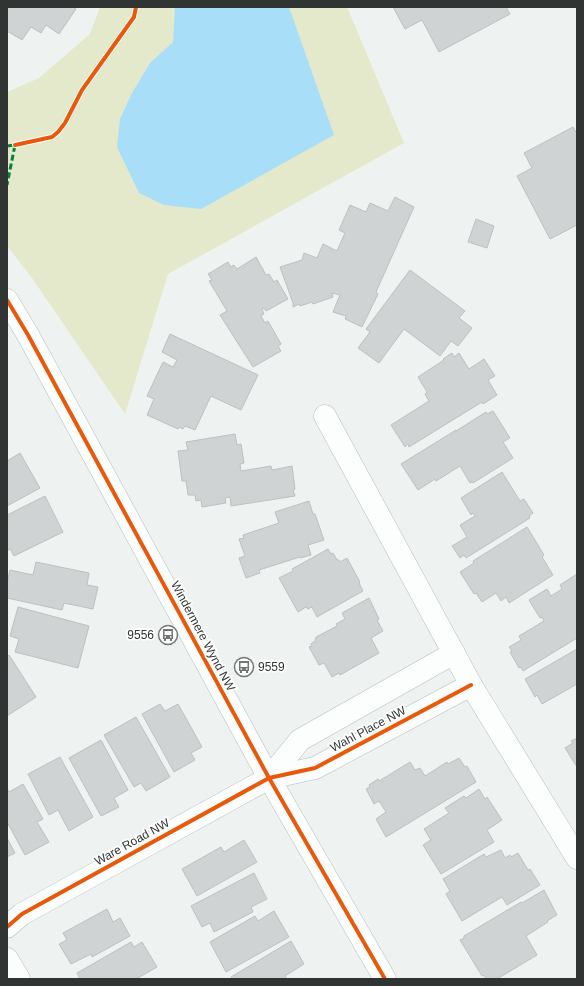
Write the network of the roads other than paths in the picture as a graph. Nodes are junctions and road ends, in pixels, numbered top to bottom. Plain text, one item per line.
1 (7, 300) edge
2 (325, 416) dead end
3 (454, 652) junction
4 (471, 685) junction
5 (269, 778) junction
6 (577, 858) edge
7 (7, 927) edge
8 (7, 959) edge
9 (19, 979) edge
10 (385, 979) edge

1 - 5 street, Windermere Wynd NW
2 - 3 street
3 - 4 street
3 - 5 street, Wahl Place NW
4 - 5 street, Wahl Place NW
4 - 6 street
5 - 7 street, Ware Road NW
5 - 10 street, Windermere Wynd NW
8 - 9 street

